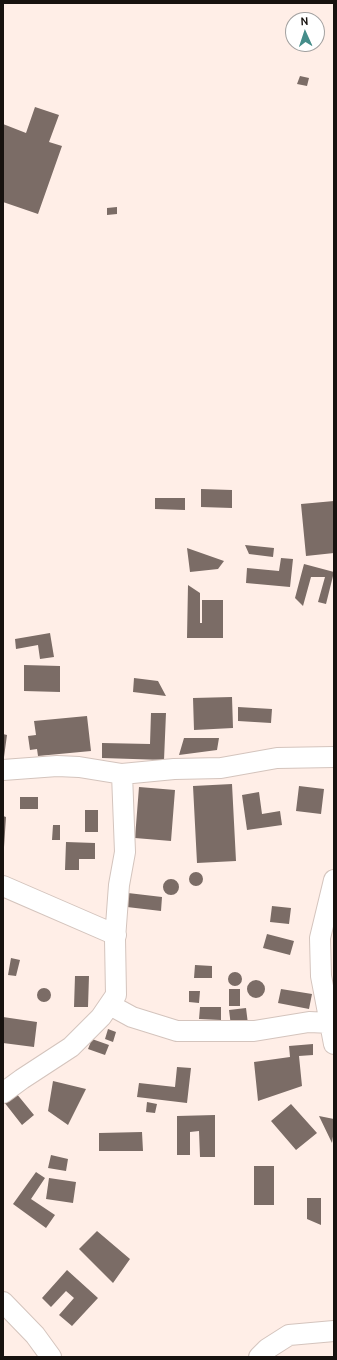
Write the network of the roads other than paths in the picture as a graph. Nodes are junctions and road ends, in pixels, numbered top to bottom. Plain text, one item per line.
1 (334, 758) edge
2 (3, 770) edge
3 (122, 774) junction
4 (334, 880) edge
5 (3, 886) edge
6 (116, 935) junction
7 (110, 1005) junction
8 (331, 1023) junction
9 (334, 1044) edge
10 (3, 1093) edge
11 (3, 1302) edge
12 (334, 1331) edge
13 (51, 1357) edge
14 (258, 1357) edge

1 - 3 street
2 - 3 street
3 - 6 street
4 - 8 street
5 - 6 street
6 - 7 street
7 - 8 street
7 - 10 street
8 - 9 street
11 - 13 street
12 - 14 street

